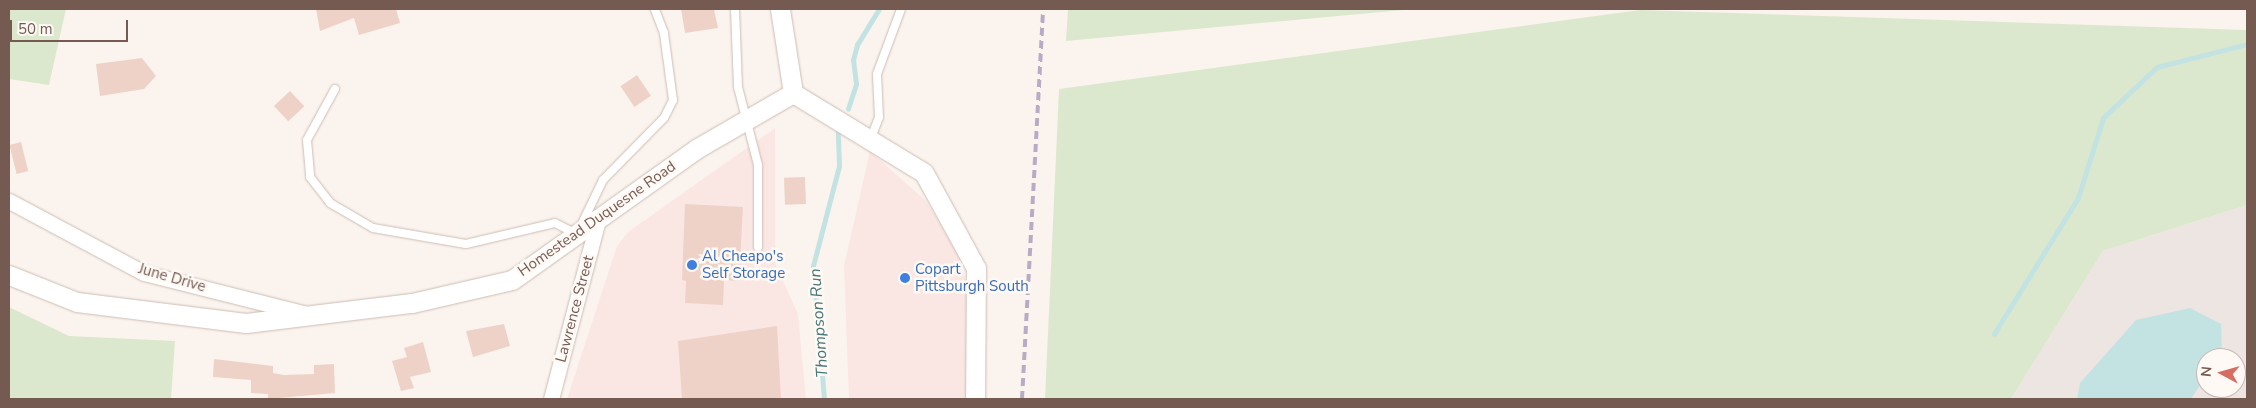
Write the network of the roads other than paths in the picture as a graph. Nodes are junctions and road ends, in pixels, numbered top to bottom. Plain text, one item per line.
1 (655, 9) edge
2 (735, 9) edge
3 (780, 9) edge
4 (901, 9) edge
5 (335, 89) dead end
6 (793, 93) junction
7 (744, 121) junction
8 (871, 138) junction
9 (9, 201) edge
10 (598, 220) junction
11 (577, 234) junction
12 (758, 247) dead end
13 (9, 275) edge
14 (319, 317) junction
15 (551, 399) edge
16 (975, 399) edge

1 - 11 lane
2 - 7 lane
3 - 6 street
4 - 8 lane
5 - 11 lane
6 - 7 street, Homestead Duquesne Road
6 - 8 street
7 - 10 street, Homestead Duquesne Road
7 - 12 lane
8 - 16 street
9 - 14 street, June Drive
10 - 11 street, Homestead Duquesne Road
10 - 15 street, Lawrence Street
11 - 14 street, Homestead Duquesne Road
13 - 14 street, Homestead Duquesne Road

